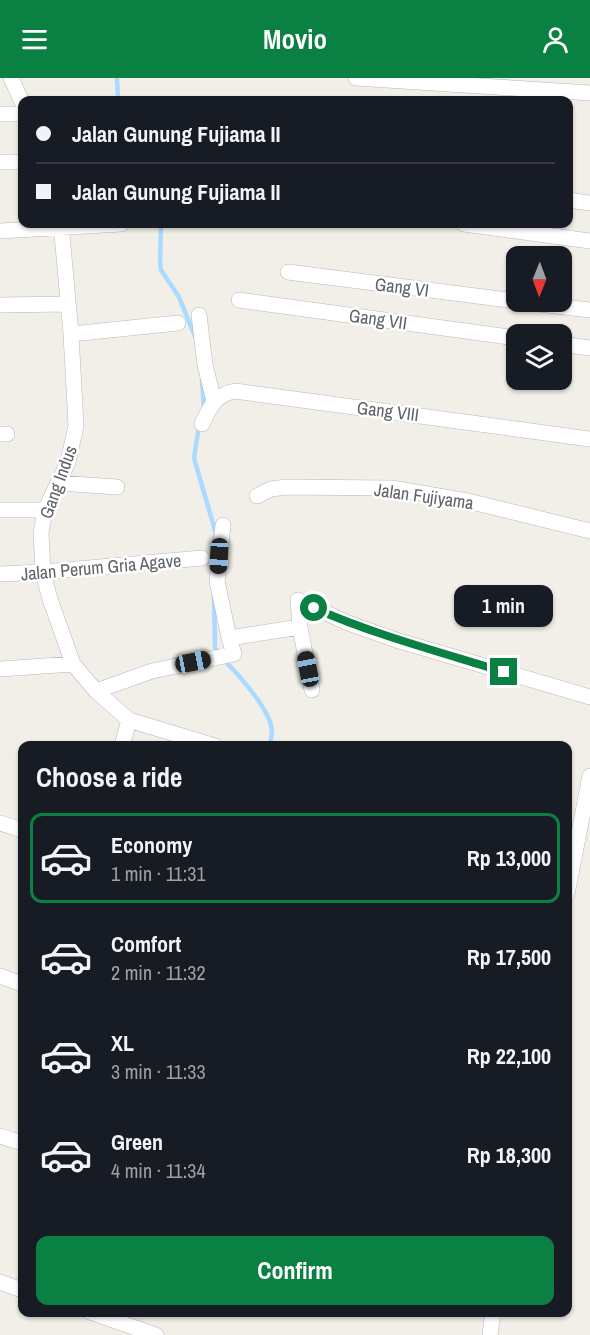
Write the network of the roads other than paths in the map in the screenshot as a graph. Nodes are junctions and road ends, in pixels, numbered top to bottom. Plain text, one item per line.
1 (356, 78) edge
2 (8, 80) edge
3 (590, 93) edge
4 (18, 96) edge
5 (0, 114) edge
6 (18, 114) edge
7 (0, 162) edge
8 (18, 162) edge
9 (573, 201) edge
10 (590, 203) edge
11 (37, 228) edge
12 (61, 228) edge
13 (494, 228) edge
14 (0, 231) edge
15 (590, 241) edge
16 (288, 272) dead end
17 (239, 300) dead end
18 (506, 300) edge
19 (67, 304) junction
20 (0, 305) edge
21 (572, 308) edge
22 (590, 310) edge
23 (199, 315) dead end
24 (178, 323) dead end
25 (71, 334) junction
26 (506, 337) edge
27 (572, 346) edge
28 (590, 348) edge
29 (214, 401) junction
30 (202, 424) dead end
31 (590, 439) edge
32 (57, 483) junction
33 (117, 488) dead end
34 (257, 496) dead end
35 (0, 510) edge
36 (45, 510) junction
37 (223, 525) dead end
38 (590, 531) edge
39 (202, 558) dead end
40 (43, 572) junction
41 (0, 574) edge
42 (300, 627) junction
43 (229, 638) junction
44 (74, 664) junction
45 (0, 669) edge
46 (312, 690) dead end
47 (96, 691) junction
48 (590, 697) edge
49 (129, 720) junction
50 (123, 741) edge
51 (198, 741) edge
52 (590, 776) edge
53 (0, 823) edge
54 (18, 829) edge
55 (572, 847) edge
56 (0, 976) edge
57 (18, 983) edge
58 (0, 1136) edge
59 (18, 1142) edge
60 (0, 1282) edge
61 (18, 1289) edge
62 (104, 1317) edge
63 (492, 1317) edge
64 (156, 1335) edge
65 (490, 1335) edge

1 - 3 street
2 - 4 street
5 - 6 street
7 - 8 street
9 - 10 street
11 - 14 street
12 - 19 street, Gang Indus
13 - 15 street
16 - 18 street, Gang VI
17 - 26 street, Gang VII
19 - 20 street
19 - 25 street, Gang Indus
21 - 22 street
23 - 29 street
24 - 25 street
25 - 32 street, Gang Indus
27 - 28 street
29 - 30 street
29 - 31 street, Gang VIII
32 - 33 street
32 - 36 street, Gang Indus
34 - 38 street, Jalan Fujiyama
35 - 36 street
36 - 40 street, Gang Indus
37 - 43 street
39 - 40 street, Jalan Perum Gria Agave
40 - 41 street, Jalan Perum Gria Agave
40 - 44 street, Gang Indus
42 - 43 street
42 - 46 street
42 - 48 street
43 - 47 street
44 - 45 street
44 - 47 street, Gang Indus
47 - 49 street, Gang Indus
49 - 50 street
49 - 51 street
52 - 55 street
53 - 54 street
56 - 57 street
58 - 59 street
60 - 61 street
62 - 64 street
63 - 65 street

